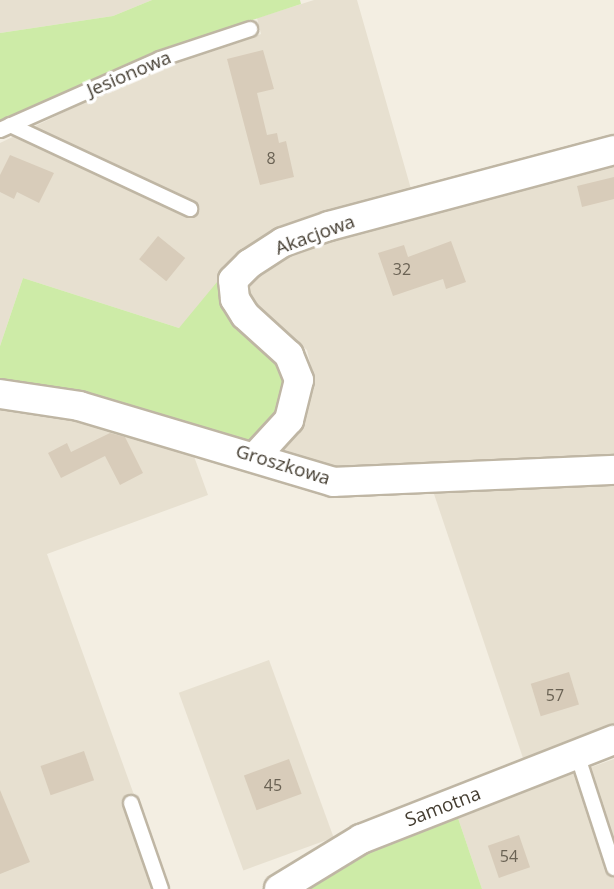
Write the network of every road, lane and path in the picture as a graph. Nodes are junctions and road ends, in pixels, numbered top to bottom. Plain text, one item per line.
1 (250, 30) dead end
2 (5, 127) edge
3 (614, 150) edge
4 (190, 209) dead end
5 (0, 394) edge
6 (256, 456) junction
7 (614, 470) edge
8 (614, 740) edge
9 (578, 754) junction
10 (131, 803) dead end
11 (614, 867) edge
12 (161, 889) edge
13 (279, 889) edge

1 - 2 lane, Jesionowa
2 - 4 lane, Jesionowa
3 - 6 street, Akacjowa
5 - 6 street, Groszkowa
6 - 7 street, Groszkowa
8 - 9 street, Samotna
9 - 11 lane
9 - 13 street, Samotna
10 - 12 lane

